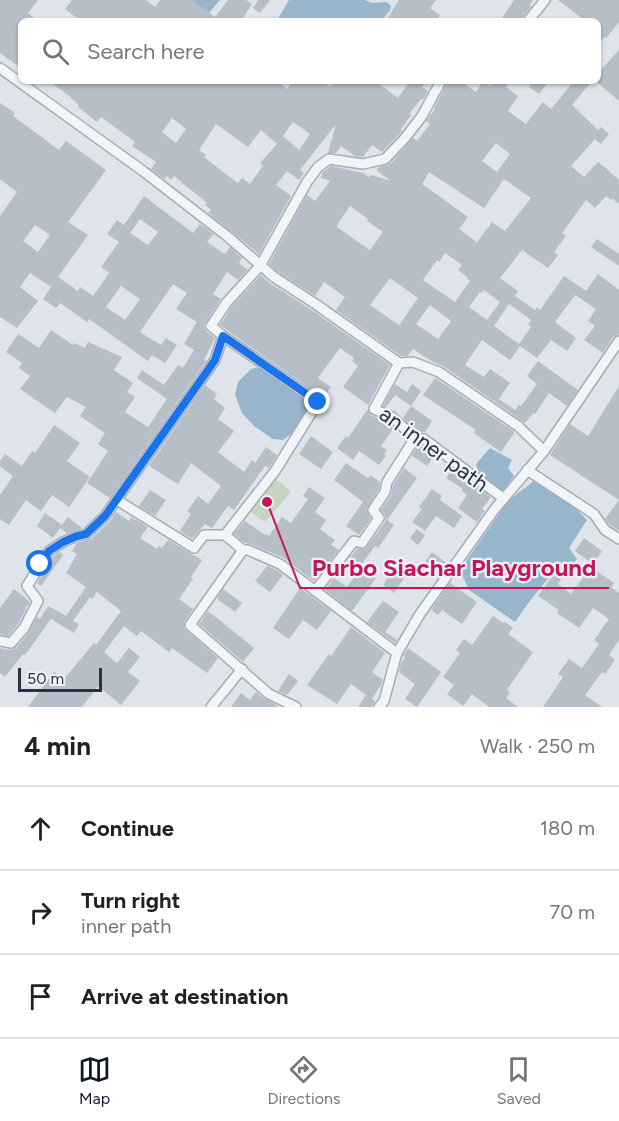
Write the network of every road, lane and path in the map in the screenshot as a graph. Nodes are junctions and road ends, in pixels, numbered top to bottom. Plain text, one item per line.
1 (545, 0) edge
2 (530, 18) edge
3 (0, 68) edge
4 (18, 81) edge
5 (22, 84) edge
6 (439, 84) edge
7 (260, 266) junction
8 (223, 336) junction
9 (619, 340) edge
10 (399, 363) junction
11 (415, 438) junction
12 (544, 451) junction
13 (527, 470) junction
14 (503, 498) junction
15 (117, 500) junction
16 (225, 534) junction
17 (619, 539) edge
18 (243, 550) junction
19 (315, 591) junction
20 (0, 641) edge
21 (397, 654) junction
22 (242, 669) junction
23 (385, 705) edge
24 (211, 707) edge
25 (296, 707) edge

1 - 2 street
3 - 4 street
5 - 7 street
6 - 7 street
7 - 8 street
7 - 10 street
8 - 15 street
8 - 16 street
9 - 12 street
10 - 11 street, an inner path
10 - 12 street
11 - 14 street, an inner path
11 - 19 street
12 - 13 street
13 - 14 street
13 - 17 street
14 - 21 street
15 - 16 street
15 - 20 street
16 - 18 street
18 - 19 street
18 - 22 street
19 - 21 street
21 - 23 street
22 - 24 street
22 - 25 street

